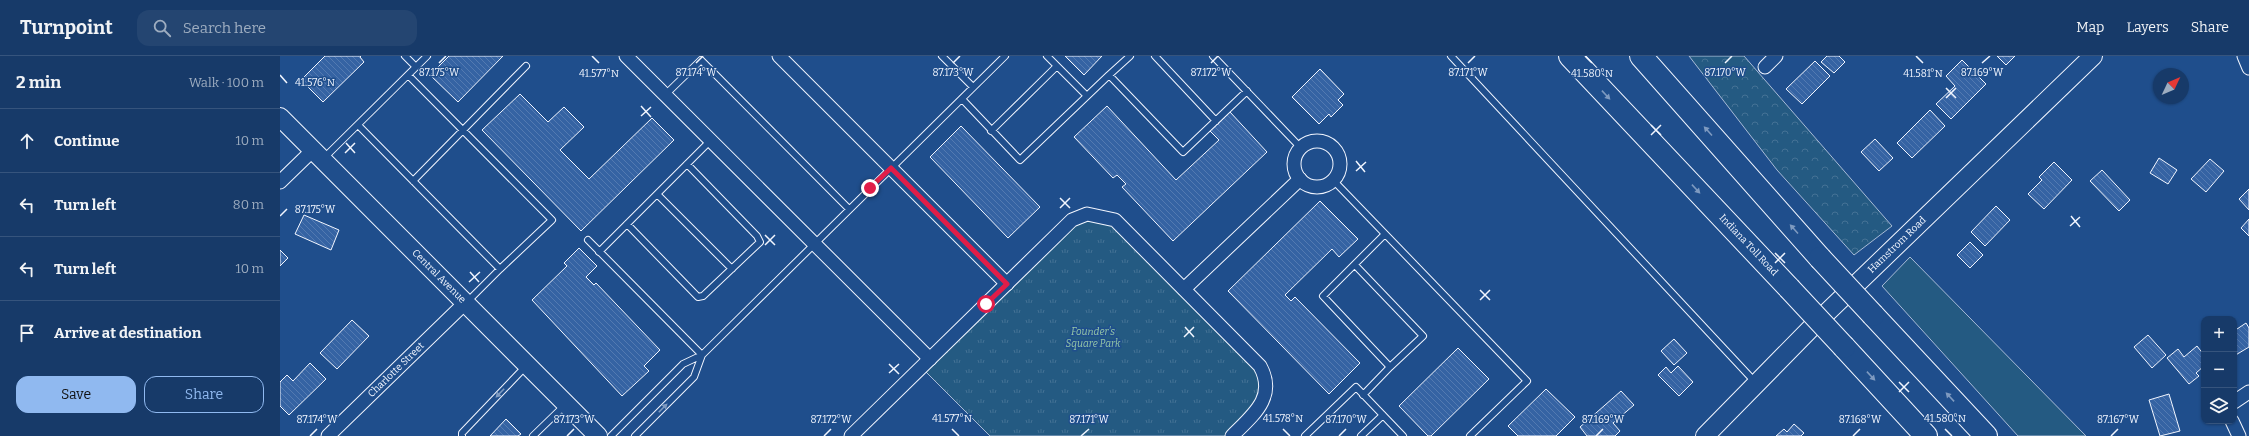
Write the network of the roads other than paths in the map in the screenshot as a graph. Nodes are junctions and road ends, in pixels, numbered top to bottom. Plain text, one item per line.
1 (404, 56) edge
2 (427, 56) edge
3 (626, 56) edge
4 (779, 56) edge
5 (942, 56) edge
6 (1004, 56) edge
7 (1047, 56) edge
8 (1130, 56) edge
9 (1155, 56) edge
10 (1213, 56) edge
11 (1451, 56) edge
12 (1570, 56) edge
13 (1641, 56) edge
14 (1776, 56) edge
15 (2093, 56) edge
16 (2244, 56) edge
17 (526, 66) dead end
18 (1057, 66) junction
19 (416, 67) junction
20 (1765, 67) dead end
21 (2249, 68) edge
22 (408, 75) junction
23 (1110, 75) junction
24 (973, 87) junction
25 (1247, 92) junction
26 (665, 94) junction
27 (1087, 96) junction
28 (962, 99) junction
29 (280, 117) edge
30 (1216, 121) junction
31 (358, 125) junction
32 (463, 130) junction
33 (992, 131) junction
34 (711, 140) junction
35 (1300, 147) junction
36 (318, 155) junction
37 (687, 164) junction
38 (891, 168) junction
39 (1300, 179) junction
40 (1334, 180) junction
41 (413, 181) junction
42 (280, 182) edge
43 (657, 194) junction
44 (849, 209) junction
45 (627, 224) junction
46 (1385, 234) junction
47 (588, 240) dead end
48 (814, 243) junction
49 (599, 252) junction
50 (1355, 265) junction
51 (500, 269) junction
52 (732, 269) junction
53 (1007, 284) junction
54 (1184, 289) junction
55 (466, 303) junction
56 (702, 356) junction
57 (930, 359) junction
58 (527, 365) junction
59 (1390, 367) junction
60 (1757, 384) junction
61 (2249, 392) edge
62 (1363, 395) junction
63 (2237, 400) edge
64 (566, 404) junction
65 (1383, 415) junction
66 (2233, 424) edge
67 (1710, 434) edge
68 (328, 436) edge
69 (462, 436) edge
70 (533, 436) edge
71 (598, 436) edge
72 (611, 436) edge
73 (635, 436) edge
74 (851, 436) edge
75 (1232, 436) edge
76 (1305, 436) edge
77 (1361, 436) edge
78 (1403, 436) edge
79 (1470, 436) edge
80 (1926, 436) edge
81 (1986, 436) edge
82 (2239, 436) edge

1 - 19 lane
2 - 19 lane
3 - 26 street
4 - 38 street
5 - 24 lane
6 - 24 lane
7 - 18 lane
8 - 23 lane
9 - 30 lane
10 - 25 lane
11 - 60 lane
12 -> 80 highway, Indiana Toll Road, bridge
81 -> 13 highway, bridge
14 - 20 street
15 - 60 street, Hamstrom Road
16 - 21 street
17 - 32 lane
18 - 27 lane
18 - 33 lane
19 - 22 lane
22 - 31 lane
22 - 32 lane
23 - 27 lane
23 - 30 lane
24 - 28 lane
25 - 30 lane
25 - 35 lane
26 - 34 street
26 - 44 lane
27 - 33 lane
28 - 33 lane
28 - 38 lane
29 - 36 street, Central Avenue
31 - 36 lane
31 - 41 lane
32 - 41 lane
32 - 51 lane
34 - 37 lane
34 - 48 street
35 - 39 street
35 - 40 street
36 - 42 street
36 - 55 street, Central Avenue
37 - 43 lane
37 - 52 lane
38 - 44 lane
38 - 53 street
39 - 40 street
39 - 54 street
40 - 46 lane
41 - 51 lane
43 - 45 lane
43 - 52 lane
44 - 48 lane
45 - 49 lane
45 - 52 lane
46 - 50 lane
46 - 79 lane
47 - 49 lane
48 - 56 lane
48 - 57 street
49 - 56 lane
50 - 59 lane
50 - 59 lane
51 - 55 lane
53 - 54 street
53 - 57 street
54 - 75 street
55 - 58 street, Central Avenue
55 - 68 street, Charlotte Street
56 - 72 lane
73 -> 56 lane
57 - 74 street
58 - 64 street, Central Avenue
58 -> 69 lane
59 - 62 lane
60 - 67 street, Hamstrom Road
61 - 63 street
62 - 65 lane
62 - 76 lane
64 - 70 lane
64 - 71 street, Central Avenue
65 - 77 lane
65 - 78 lane
66 - 82 street

